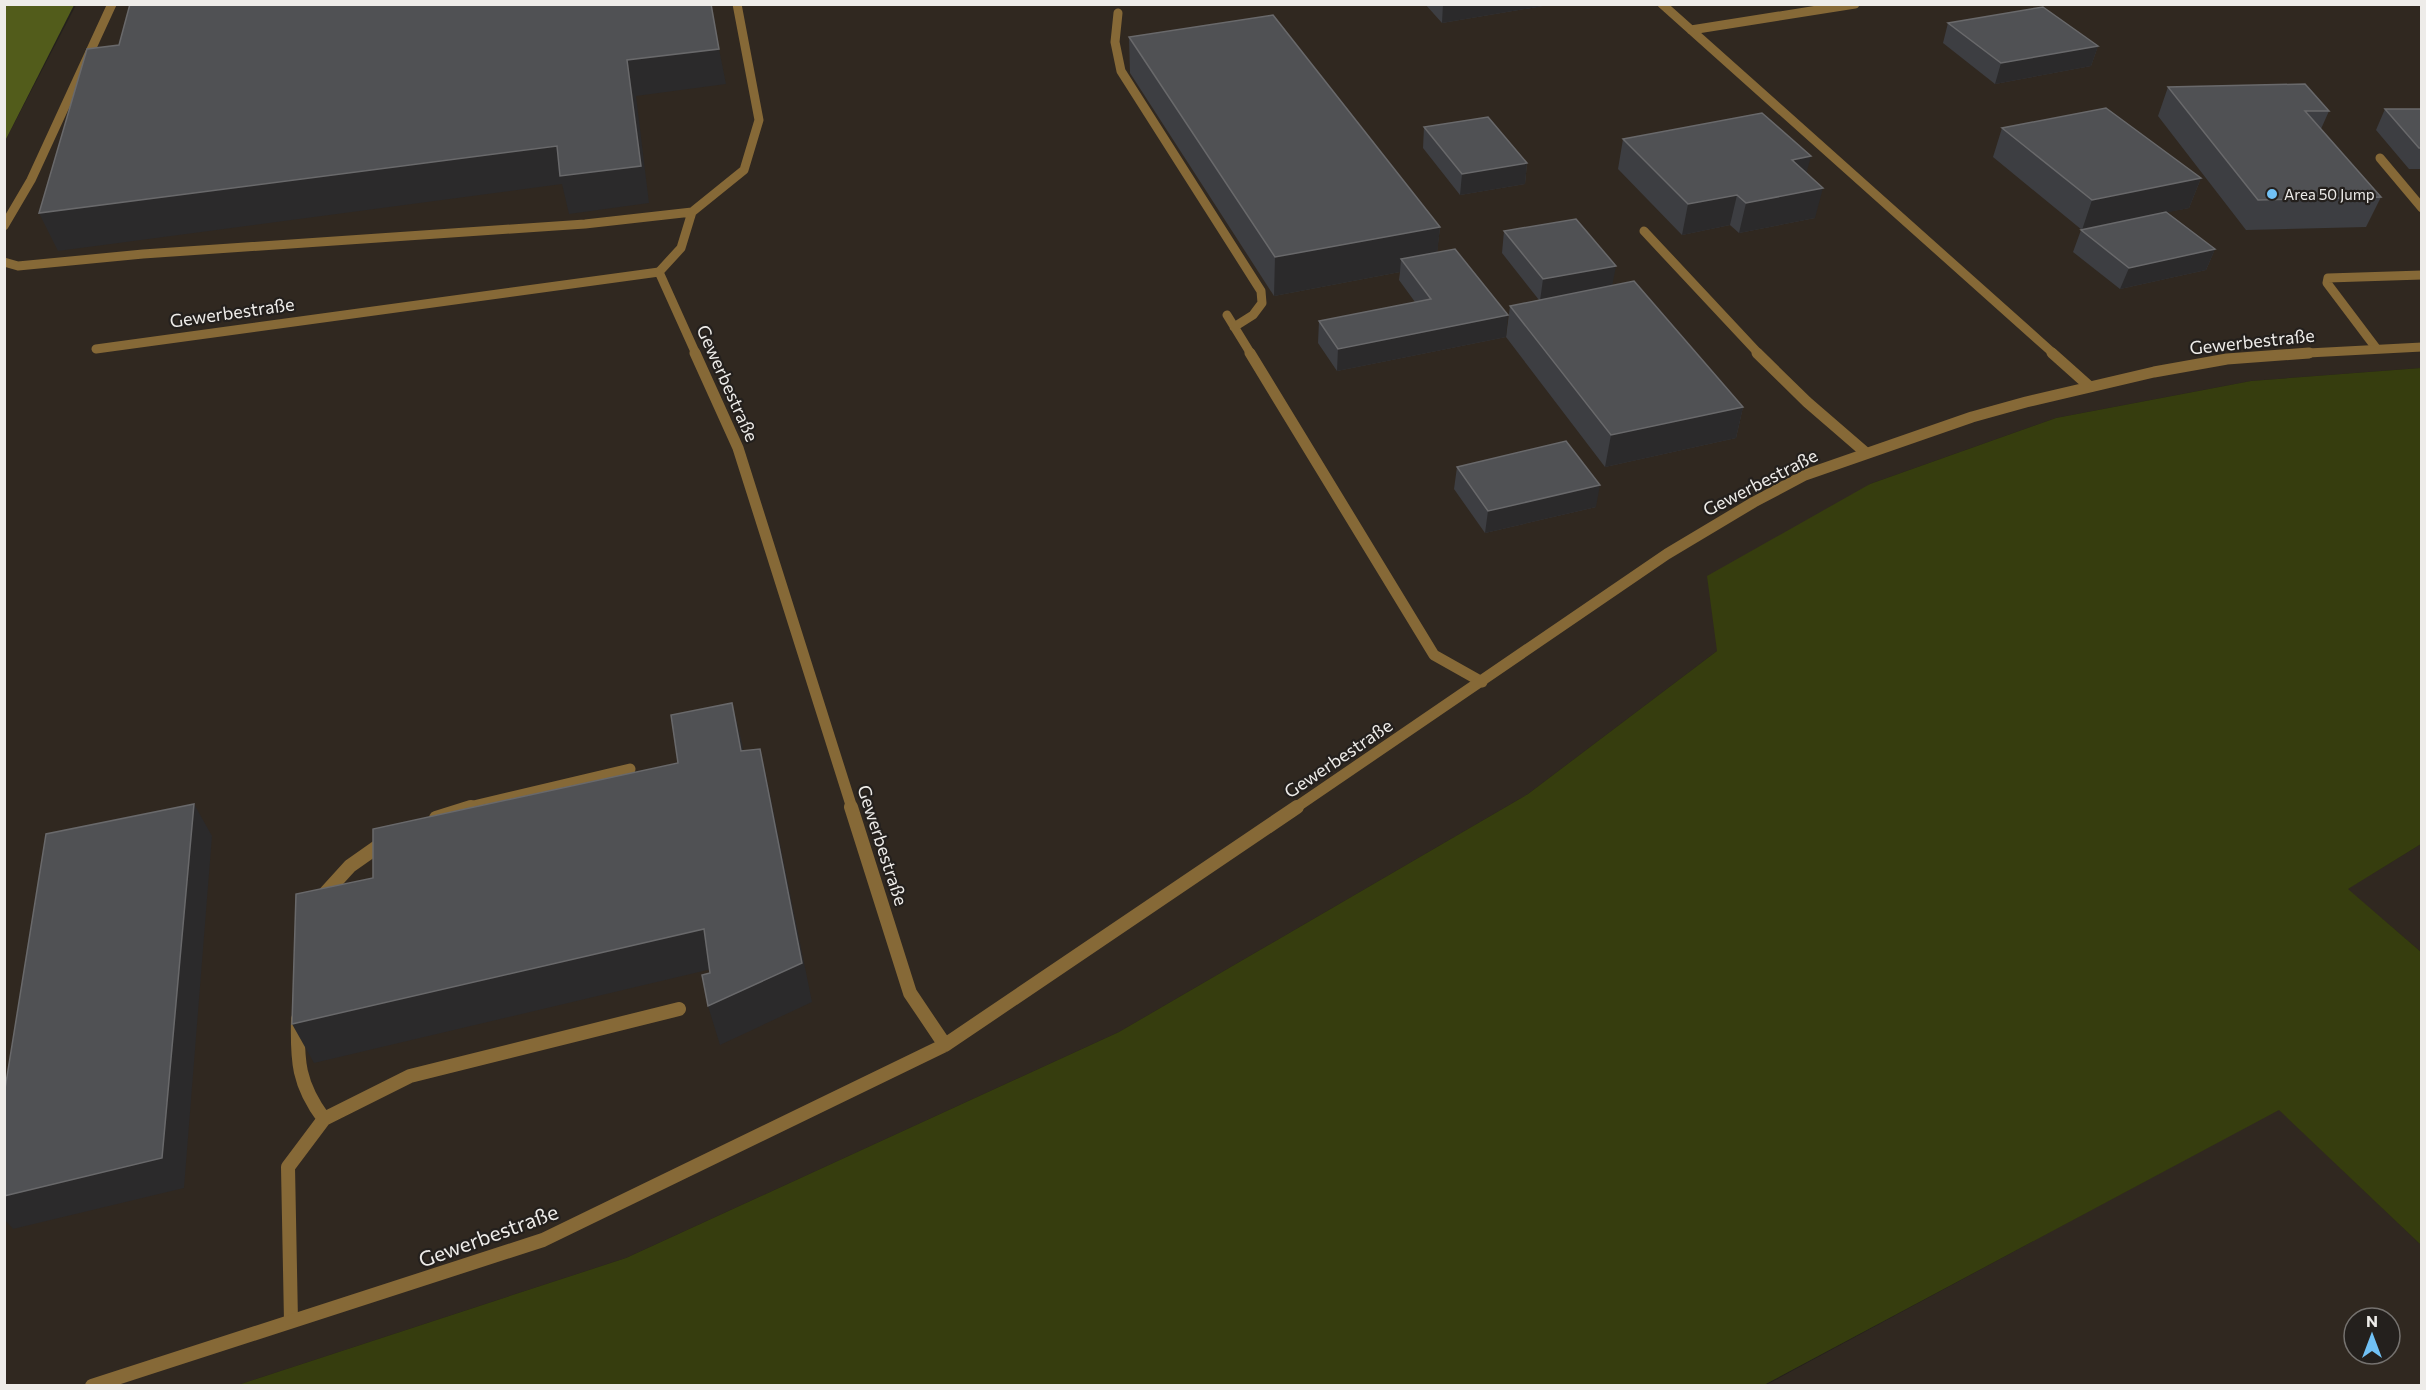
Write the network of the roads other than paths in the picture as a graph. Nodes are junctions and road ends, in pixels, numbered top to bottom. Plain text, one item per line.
1 (112, 4) edge
2 (737, 4) edge
3 (1662, 4) edge
4 (1855, 4) edge
5 (1118, 13) dead end
6 (1691, 30) junction
7 (2380, 158) dead end
8 (2421, 208) edge
9 (692, 213) junction
10 (4, 226) edge
11 (1644, 231) dead end
12 (4, 262) edge
13 (659, 272) junction
14 (2421, 275) edge
15 (1227, 315) dead end
16 (1234, 327) junction
17 (2421, 347) edge
18 (2376, 348) junction
19 (96, 349) dead end
20 (2089, 386) junction
21 (1866, 453) junction
22 (1482, 682) junction
23 (630, 769) dead end
24 (424, 822) edge
25 (402, 831) edge
26 (311, 912) edge
27 (679, 1008) dead end
28 (298, 1010) edge
29 (945, 1044) junction
30 (324, 1119) junction
31 (291, 1321) junction
32 (92, 1386) edge

1 - 10 street
2 - 9 street
3 - 6 street
4 - 6 street
5 - 16 street
6 - 20 street
7 - 8 street
9 - 12 street
9 - 13 street
11 - 21 street
13 - 19 street, Gewerbestraße
13 - 29 street, Gewerbestraße
14 - 18 street
15 - 16 street
16 - 22 street
17 - 18 street, Gewerbestraße
18 - 20 street, Gewerbestraße
20 - 21 street, Gewerbestraße
21 - 22 street, Gewerbestraße
22 - 29 street, Gewerbestraße
23 - 24 street
25 - 26 street
27 - 30 street
28 - 30 street
29 - 31 street, Gewerbestraße
30 - 31 street
31 - 32 street, Gewerbestraße

